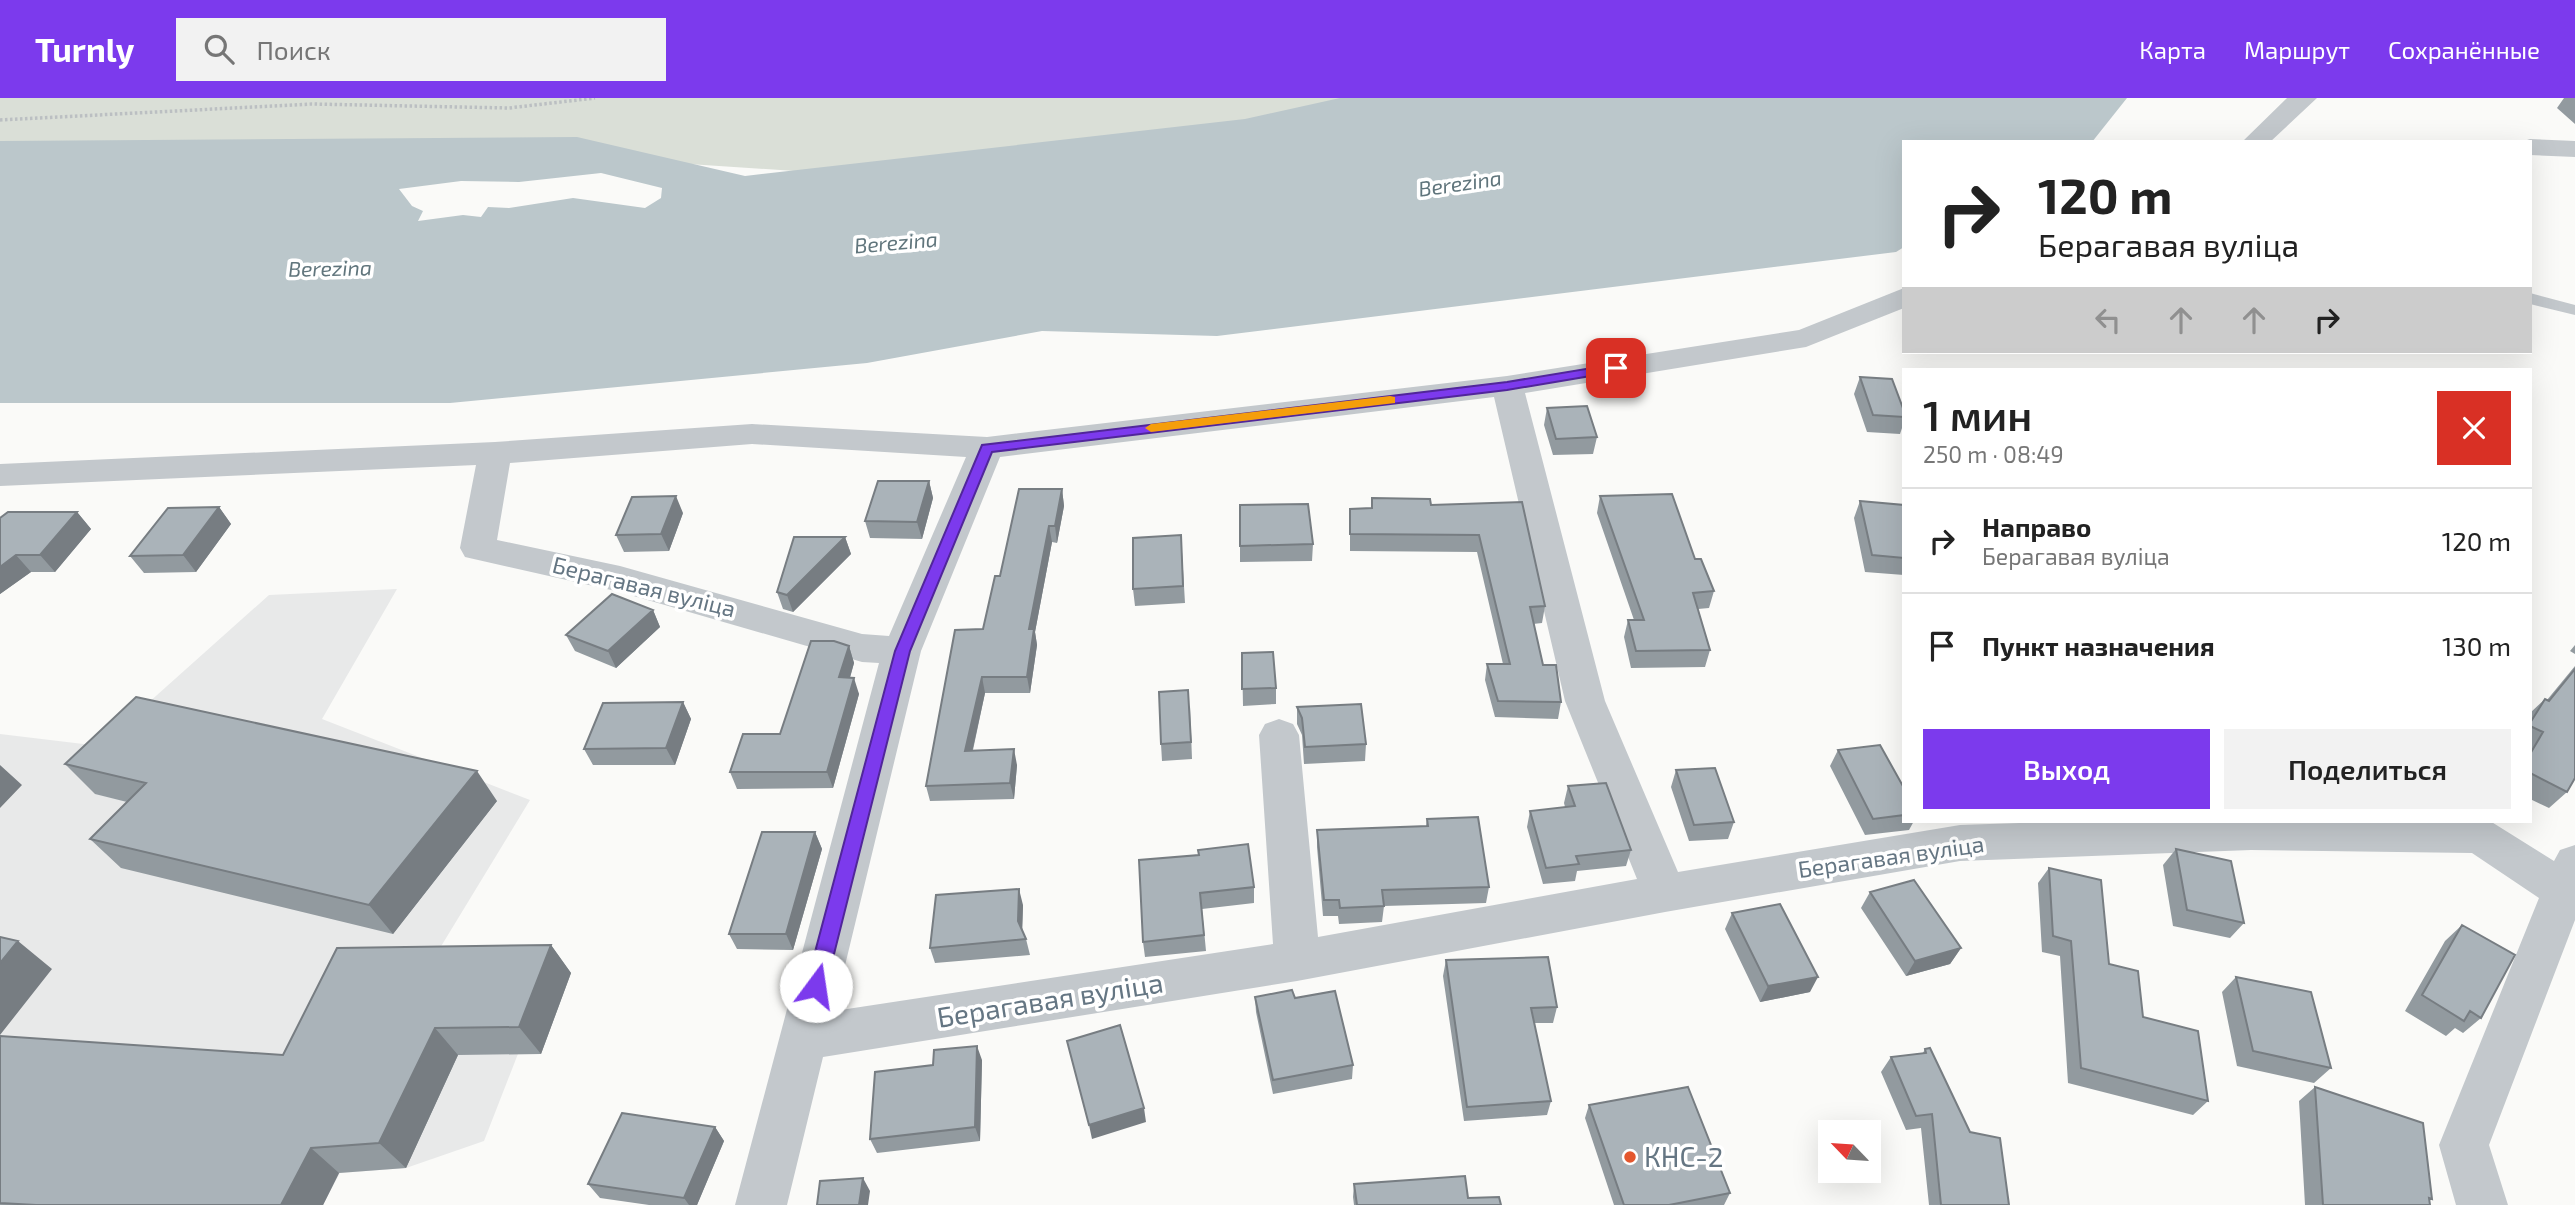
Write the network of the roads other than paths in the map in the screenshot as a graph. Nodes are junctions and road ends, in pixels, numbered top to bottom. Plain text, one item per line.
1 (2305, 98) edge
2 (2257, 140) edge
3 (2532, 148) edge
4 (2575, 149) edge
5 (1902, 298) edge
6 (2532, 299) edge
7 (2575, 310) edge
8 (1507, 386) junction
9 (987, 448) junction
10 (495, 453) junction
11 (0, 475) edge
12 (902, 651) junction
13 (1279, 735) dead end
14 (2569, 877) edge
15 (1665, 893) junction
16 (1297, 961) junction
17 (803, 1038) junction
18 (761, 1205) edge
19 (2482, 1205) edge

1 - 2 street
3 - 4 street
5 - 8 street
6 - 7 lane
8 - 9 street
8 - 15 street
9 - 10 street
9 - 12 street
10 - 11 street
10 - 12 street, Берагавая вуліца
12 - 17 street
13 - 16 street
14 - 15 street, Берагавая вуліца
14 - 19 street, Берагавая вуліца
15 - 16 street, Берагавая вуліца
16 - 17 street, Берагавая вуліца
17 - 18 street

